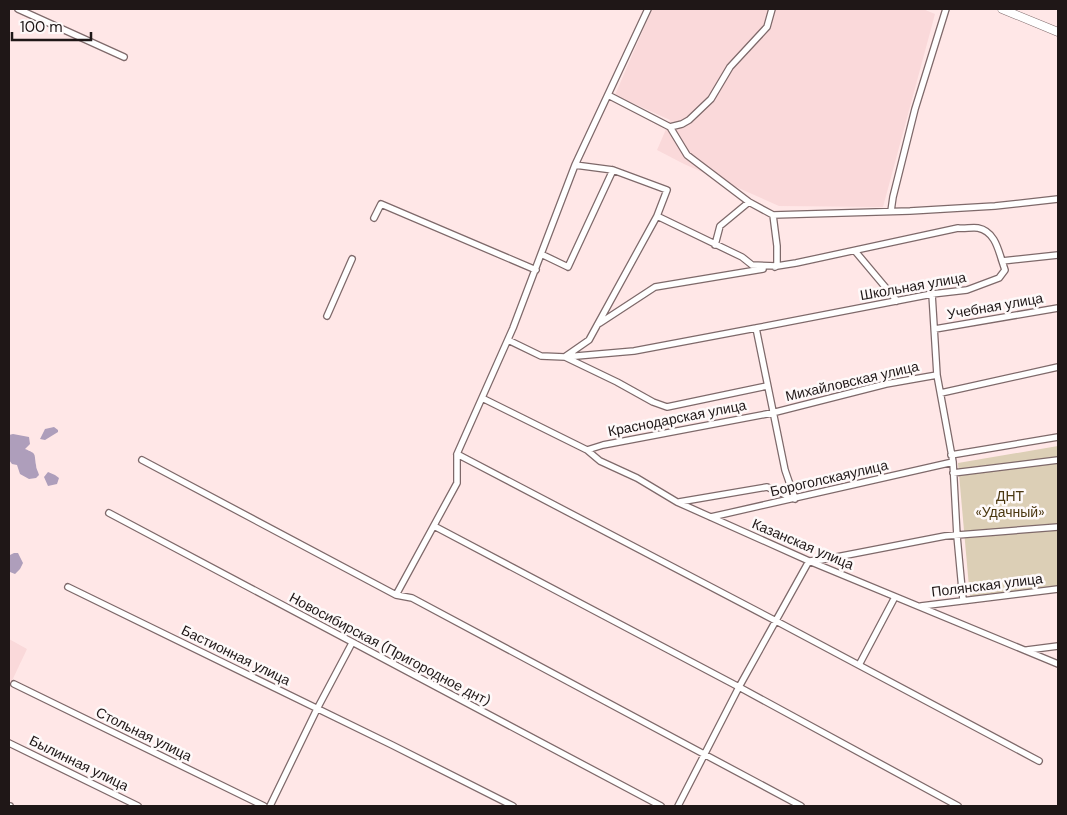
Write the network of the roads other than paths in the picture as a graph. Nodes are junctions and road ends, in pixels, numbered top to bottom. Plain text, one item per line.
1 (18, 9) edge
2 (648, 9) edge
3 (772, 9) edge
4 (946, 9) edge
5 (1002, 9) edge
6 (1058, 32) edge
7 (124, 57) dead end
8 (608, 95) junction
9 (670, 127) junction
10 (575, 165) junction
11 (613, 170) junction
12 (1058, 199) edge
13 (748, 202) junction
14 (891, 211) junction
15 (773, 215) junction
16 (657, 216) junction
17 (374, 218) dead end
18 (715, 245) junction
19 (855, 250) junction
20 (541, 254) junction
21 (1058, 255) edge
22 (352, 259) dead end
23 (1002, 261) junction
24 (777, 266) junction
25 (536, 270) junction
26 (932, 294) junction
27 (897, 301) junction
28 (1058, 308) edge
29 (326, 316) dead end
30 (598, 324) junction
31 (756, 328) junction
32 (935, 329) junction
33 (508, 340) junction
34 (565, 358) junction
35 (1058, 367) edge
36 (937, 375) junction
37 (767, 386) junction
38 (941, 393) junction
39 (482, 398) junction
40 (772, 412) junction
41 (1058, 437) edge
42 (587, 450) junction
43 (457, 454) junction
44 (952, 458) junction
45 (142, 460) dead end
46 (1058, 460) edge
47 (953, 473) junction
48 (795, 499) junction
49 (677, 502) junction
50 (109, 513) dead end
51 (711, 517) junction
52 (434, 526) junction
53 (1058, 527) edge
54 (956, 536) junction
55 (809, 561) junction
56 (68, 587) dead end
57 (1058, 589) edge
58 (396, 595) junction
59 (895, 597) junction
60 (963, 600) junction
61 (919, 606) junction
62 (776, 621) junction
63 (352, 643) junction
64 (1058, 646) edge
65 (1025, 650) junction
66 (1058, 664) edge
67 (859, 665) junction
68 (14, 684) dead end
69 (739, 687) junction
70 (317, 709) junction
71 (9, 743) edge
72 (704, 754) junction
73 (1039, 761) dead end
74 (497, 799) junction
75 (138, 806) edge
76 (264, 806) edge
77 (270, 806) edge
78 (494, 806) edge
79 (513, 806) edge
80 (660, 806) edge
81 (678, 806) edge
82 (801, 806) edge
83 (958, 806) edge

1 - 7 street
2 - 8 street
3 - 9 street
4 - 14 street
5 - 6 main road
8 - 9 street
8 - 10 street
9 - 13 street
10 - 11 street
10 - 20 street
11 - 16 street
11 - 20 street
12 - 14 street
13 - 15 street
13 - 18 street
14 - 15 street
15 - 24 street
16 - 18 street
16 - 30 street
17 - 25 street
18 - 24 street
19 - 23 street
19 - 24 street
19 - 27 street
20 - 25 street
21 - 23 street
22 - 29 street
23 - 26 street, Школьная улица
24 - 30 street
25 - 33 street
26 - 27 street, Школьная улица
26 - 32 street
27 - 31 street, Школьная улица
28 - 32 street, Учебная улица
30 - 34 street
31 - 34 street, Школьная улица
31 - 37 street
32 - 36 street
33 - 34 street
33 - 39 street
34 - 37 street
35 - 38 street
36 - 38 street
36 - 40 street, Михайловская улица
37 - 40 street
38 - 44 street
39 - 42 street, Казанская улица
39 - 43 street
40 - 42 street, Краснодарская улица
40 - 48 street
41 - 44 street, Бороголскаяулица
42 - 49 street, Казанская улица
43 - 52 street
43 - 62 street
44 - 47 street
44 - 48 street, Бороголскаяулица
45 - 58 street
46 - 47 street
47 - 54 street
48 - 49 street
48 - 51 street, Бороголскаяулица
49 - 51 street, Казанская улица
50 - 63 street, Новосибирская (Пригородное днт)
51 - 55 street, Казанская улица
52 - 58 street
52 - 69 street
53 - 54 street
54 - 55 street
54 - 60 street
55 - 59 street, Казанская улица
55 - 62 street
56 - 70 street, Бастионная улица
57 - 60 street, Полянская улица
58 - 72 street
59 - 61 street, Казанская улица
59 - 67 street
60 - 61 street, Полянская улица
61 - 65 street, Казанская улица
62 - 67 street
62 - 69 street
63 - 70 street
63 - 80 street, Новосибирская (Пригородное днт)
64 - 65 street
65 - 66 street, Казанская улица
67 - 73 street
68 - 76 street, Стольная улица
69 - 72 street
69 - 83 street
70 - 74 street, Бастионная улица
70 - 77 street
71 - 75 street, Былинная улица
72 - 81 street
72 - 82 street
74 - 78 street
74 - 79 street, Бастионная улица

